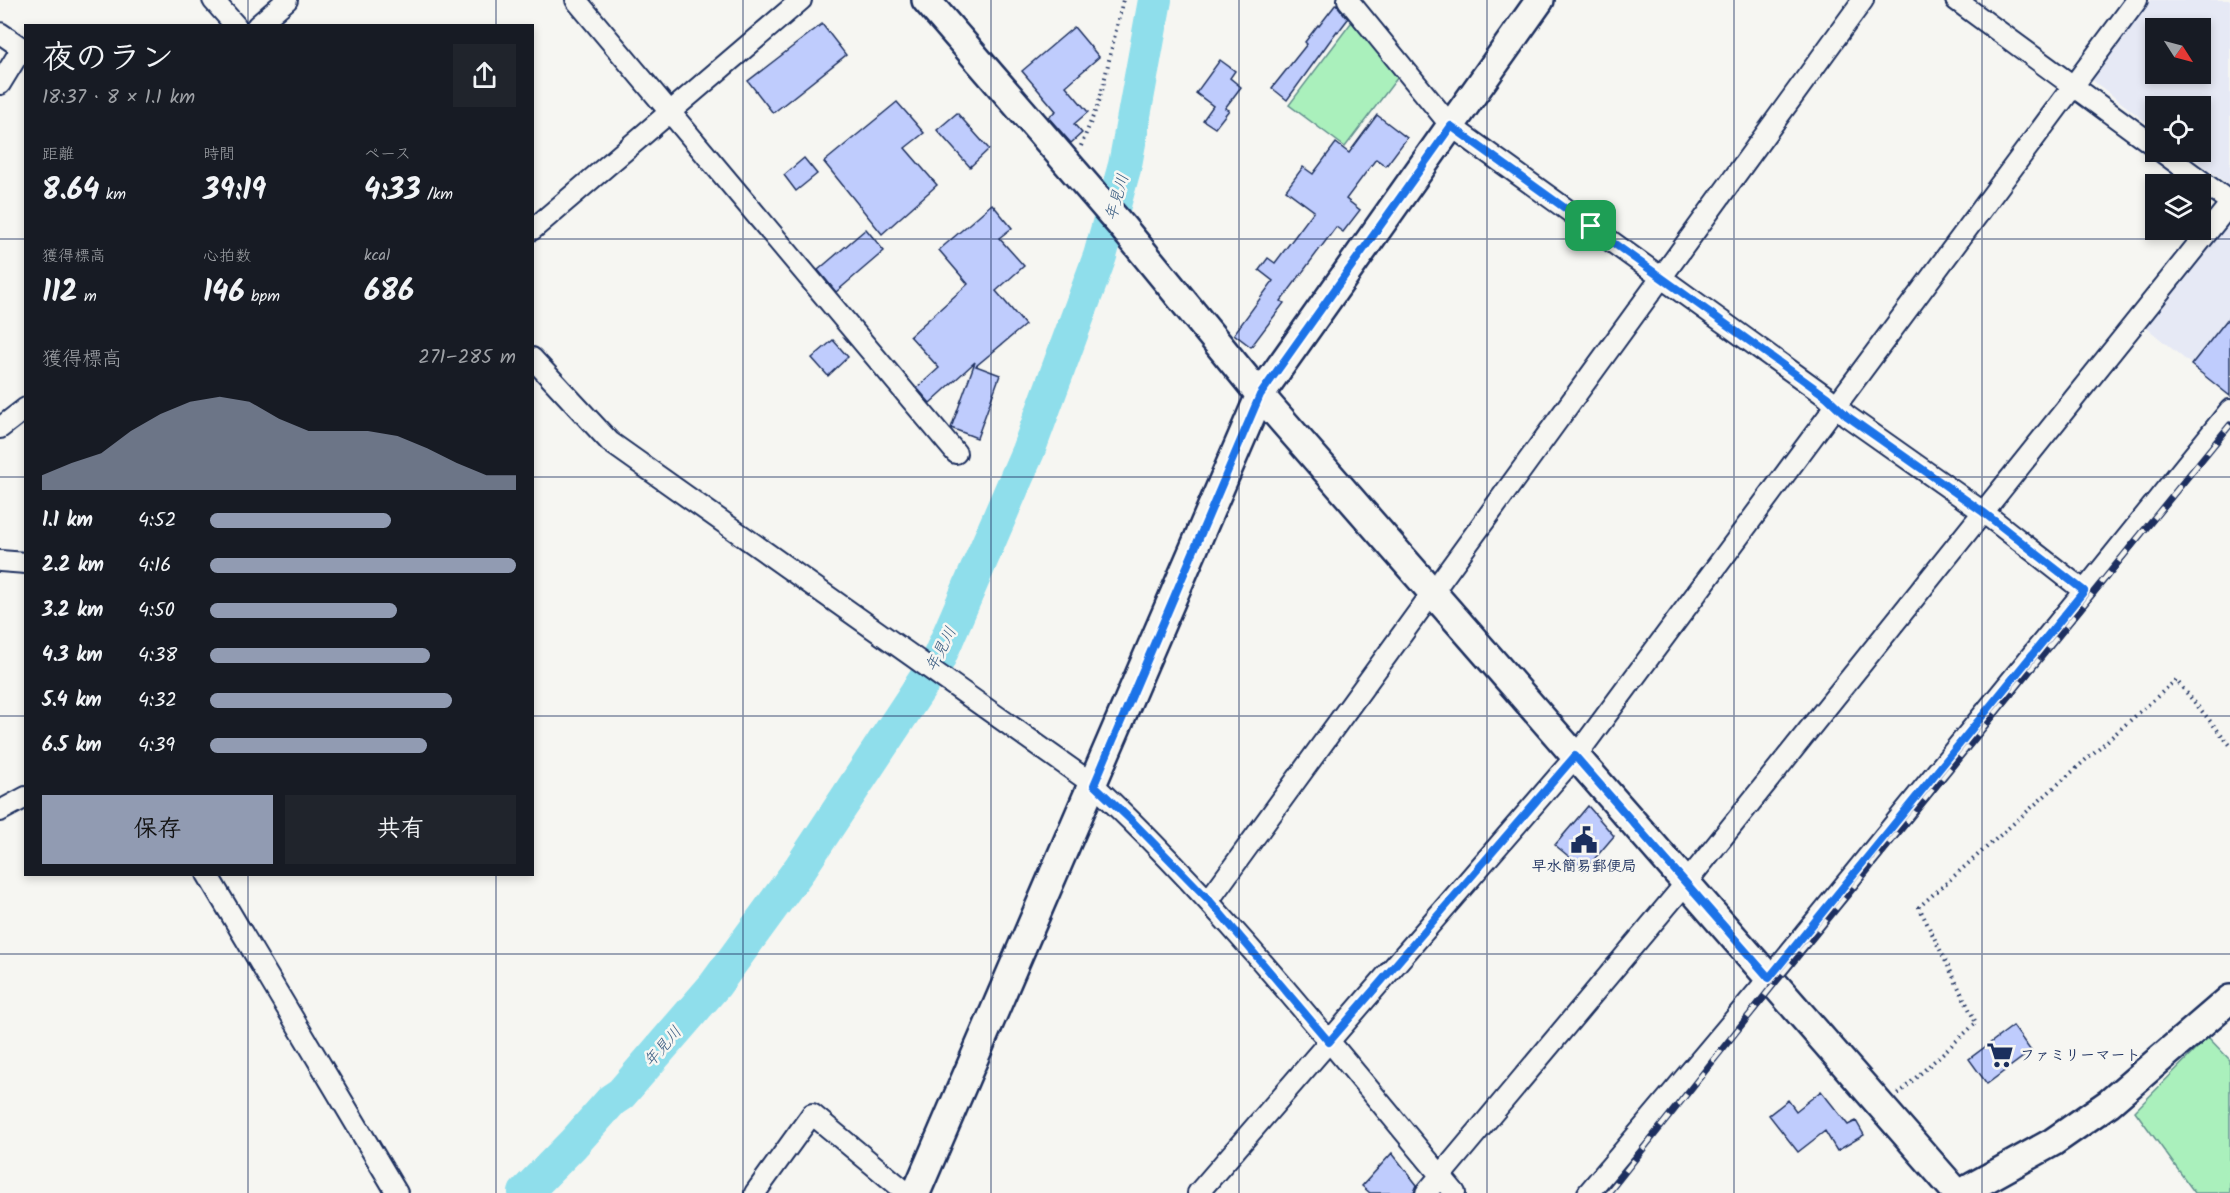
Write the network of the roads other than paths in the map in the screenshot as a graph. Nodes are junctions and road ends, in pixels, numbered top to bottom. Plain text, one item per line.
1 (213, 0) edge
2 (287, 0) edge
3 (576, 0) edge
4 (801, 0) edge
5 (927, 0) edge
6 (1348, 0) edge
7 (1540, 0) edge
8 (1863, 0) edge
9 (1956, 0) edge
10 (2137, 0) edge
11 (234, 24) edge
12 (259, 24) edge
13 (0, 33) edge
14 (0, 84) edge
15 (2073, 86) junction
16 (670, 111) junction
17 (1451, 126) junction
18 (2145, 139) edge
19 (2175, 162) edge
20 (2230, 203) edge
21 (534, 228) edge
22 (1661, 276) junction
23 (534, 360) edge
24 (1260, 395) junction
25 (1836, 405) junction
26 (24, 410) edge
27 (2230, 410) edge
28 (0, 428) edge
29 (956, 453) dead end
30 (1983, 512) junction
31 (0, 561) edge
32 (24, 563) edge
33 (2084, 591) junction
34 (1431, 592) junction
35 (1575, 756) junction
36 (1094, 785) junction
37 (24, 798) edge
38 (0, 811) edge
39 (208, 876) edge
40 (1686, 883) junction
41 (1209, 900) junction
42 (1769, 978) junction
43 (2230, 999) edge
44 (1329, 1042) junction
45 (1441, 1176) junction
46 (397, 1193) edge
47 (755, 1193) edge
48 (907, 1193) edge
49 (916, 1193) edge
50 (1198, 1193) edge
51 (1426, 1193) edge
52 (1455, 1193) edge
53 (1588, 1193) edge
54 (1959, 1193) edge

1 - 11 street
2 - 12 street
3 - 16 street
4 - 16 street
5 - 24 street
6 - 17 street
7 - 17 street
8 - 22 street
9 - 15 street
10 - 15 street
13 - 14 street
15 - 18 street
15 - 25 street
16 - 21 street
16 - 29 street
17 - 22 street
17 - 24 street
19 - 20 street
20 - 30 street
22 - 25 street
22 - 34 street
23 - 36 street
24 - 34 street
24 - 36 street
25 - 30 street
25 - 35 street
26 - 28 street
27 - 33 street
30 - 33 street
30 - 40 street
31 - 32 street
33 - 42 street
34 - 35 street
34 - 41 street
35 - 40 street
35 - 44 street
36 - 41 street
36 - 49 street
37 - 38 street
39 - 46 street
40 - 42 street
40 - 45 street
41 - 44 street
42 - 53 street
42 - 54 street
43 - 54 street
44 - 45 street
44 - 50 street
45 - 51 street
45 - 52 street
47 - 48 street

